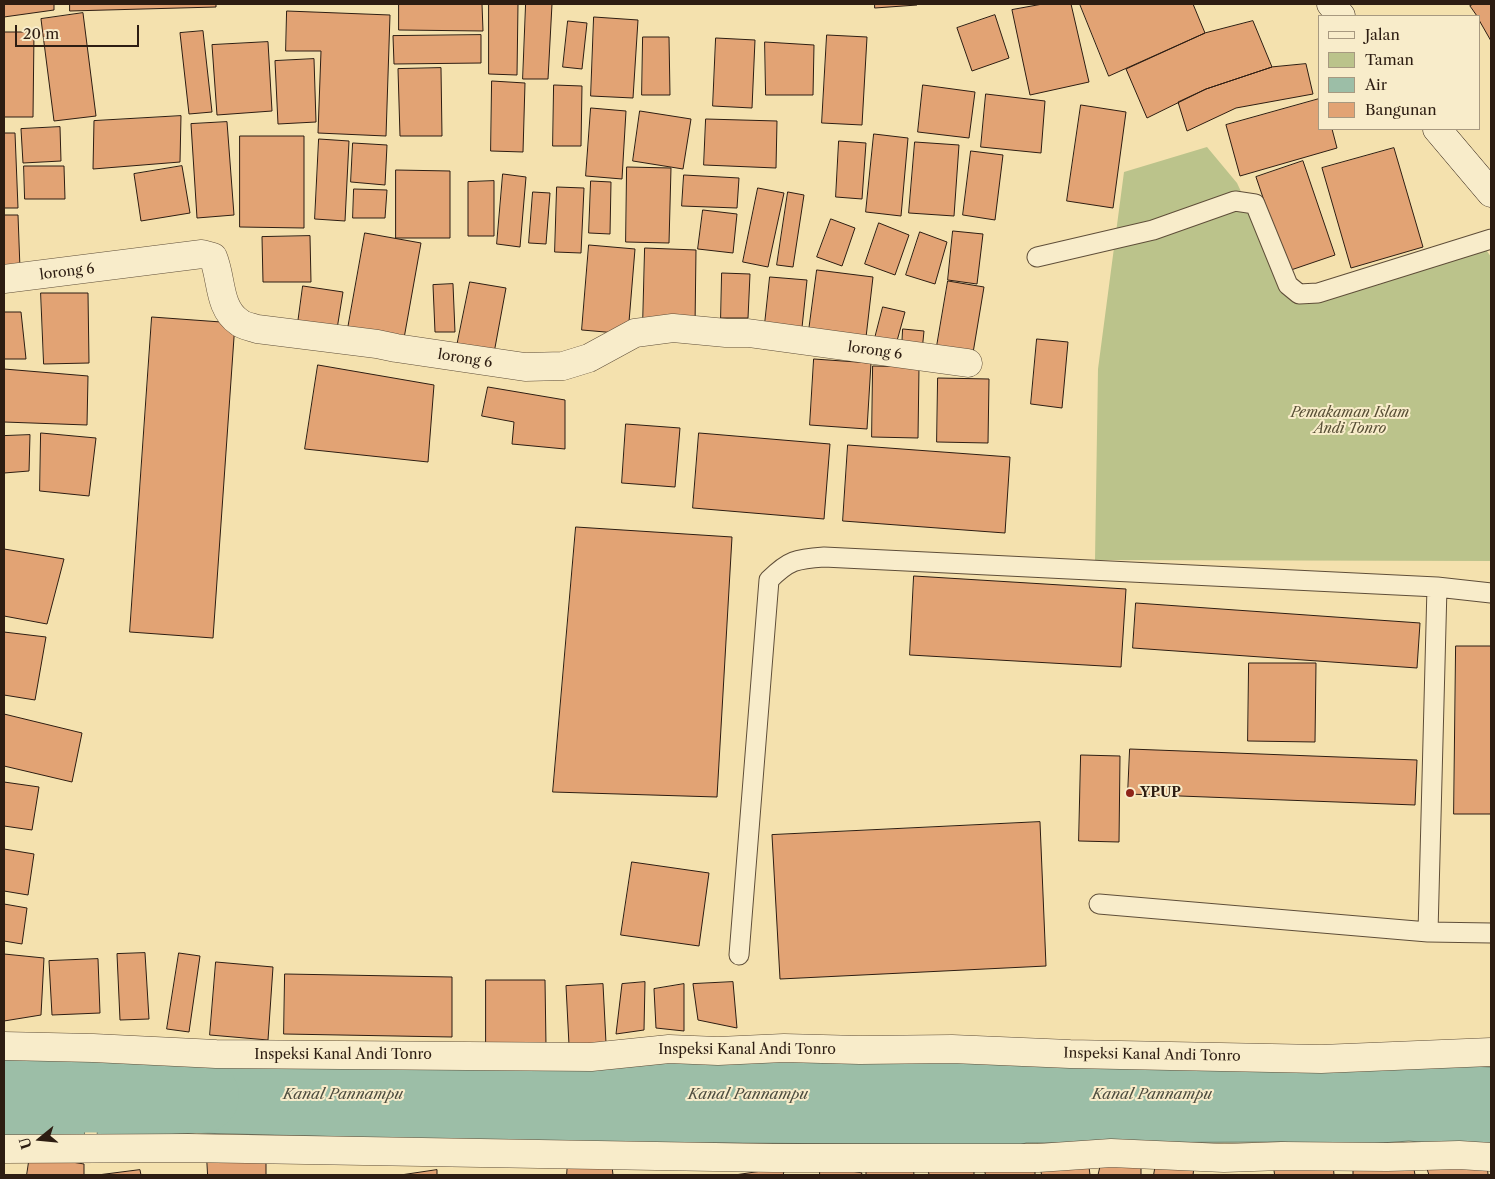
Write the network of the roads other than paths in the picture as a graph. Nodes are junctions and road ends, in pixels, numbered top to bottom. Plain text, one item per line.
1 (1331, 4) edge
2 (1340, 15) edge
3 (1438, 130) edge
4 (1491, 193) edge
5 (1491, 239) edge
6 (1037, 257) dead end
7 (4, 280) edge
8 (968, 363) dead end
9 (1437, 587) junction
10 (1491, 593) edge
11 (1099, 904) dead end
12 (1428, 932) junction
13 (1491, 933) edge
14 (739, 954) dead end
15 (4, 1046) edge
16 (1491, 1052) edge
17 (4, 1149) edge
18 (1491, 1157) edge
19 (1038, 1166) edge
20 (1261, 1166) edge

1 - 2 street
3 - 4 street
5 - 6 lane
7 - 8 street, lorong 6
9 - 10 lane
9 - 12 lane
9 - 14 lane
11 - 12 lane
12 - 13 lane
15 - 16 street, Inspeksi Kanal Andi Tonro
17 - 19 street
18 - 20 street
19 - 20 street

